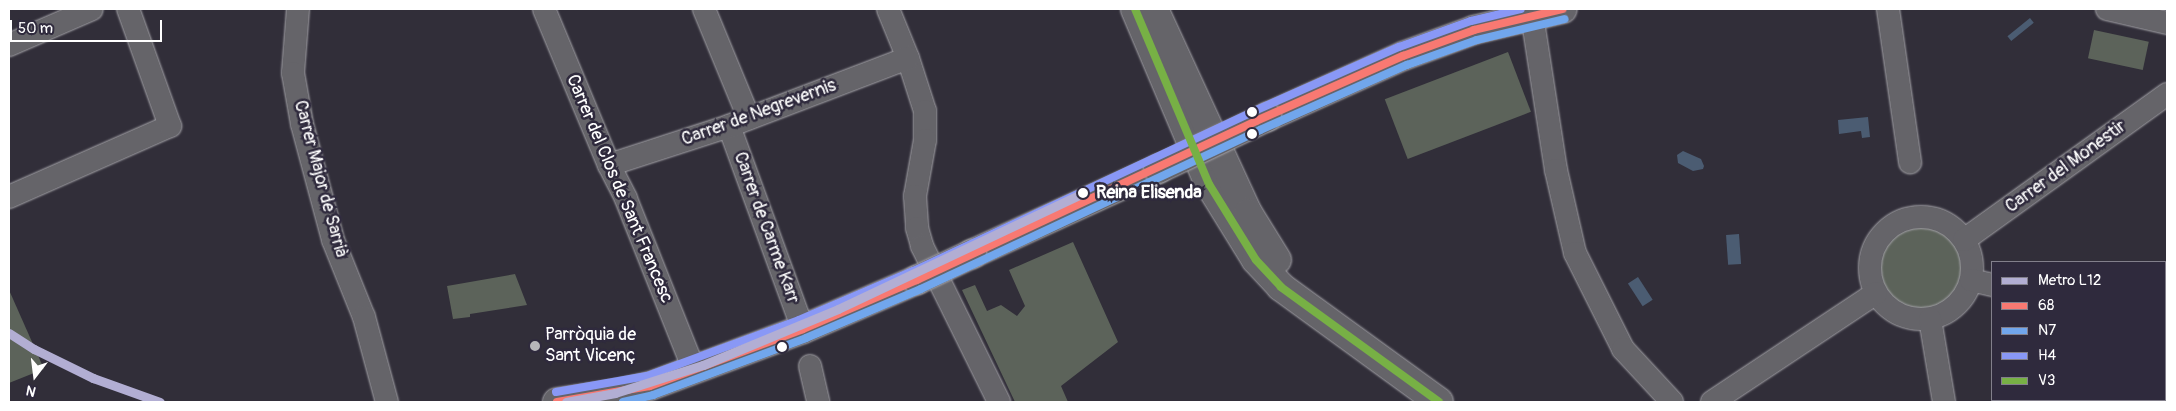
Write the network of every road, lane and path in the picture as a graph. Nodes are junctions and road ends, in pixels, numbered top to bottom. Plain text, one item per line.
1 (92, 9) edge
2 (128, 9) edge
3 (298, 9) edge
4 (544, 9) edge
5 (704, 9) edge
6 (888, 9) edge
7 (1135, 9) edge
8 (1154, 9) edge
9 (1563, 9) edge
10 (1888, 9) edge
11 (2108, 9) edge
12 (1532, 16) junction
13 (2167, 23) edge
14 (9, 45) edge
15 (908, 58) junction
16 (2167, 94) edge
17 (739, 122) junction
18 (1910, 162) dead end
19 (609, 165) junction
20 (9, 197) edge
21 (1964, 240) junction
22 (1982, 282) edge
23 (1876, 293) junction
24 (1316, 312) junction
25 (1930, 319) junction
26 (803, 329) junction
27 (810, 366) dead end
28 (694, 370) junction
29 (652, 394) edge
30 (388, 402) edge
31 (557, 402) edge
32 (818, 402) edge
33 (999, 402) edge
34 (1439, 402) edge
35 (1672, 402) edge
36 (1712, 402) edge
37 (1944, 402) edge

1 - 14 street
2 - 20 street
3 - 30 street, Carrer Major de Sarrià
4 - 19 street, Carrer del Clos de Sant Francesc
5 - 17 street, Carrer de Carme Karr
6 - 15 street
7 - 24 street
8 - 24 street
9 - 12 street
10 - 18 street
11 - 13 street
12 - 26 street, bridge
12 - 35 street
15 - 17 street, Carrer de Negrevernis
15 - 33 street
16 - 21 street, Carrer del Monestir
17 - 19 street, Carrer de Negrevernis
17 - 26 street, Carrer de Carme Karr
19 - 28 street, Carrer del Clos de Sant Francesc
21 - 22 street
21 - 23 street
22 - 25 street
23 - 25 street
23 - 36 street
24 - 34 street
25 - 37 street
26 - 28 street
27 - 32 street
28 - 29 street
29 - 31 street

